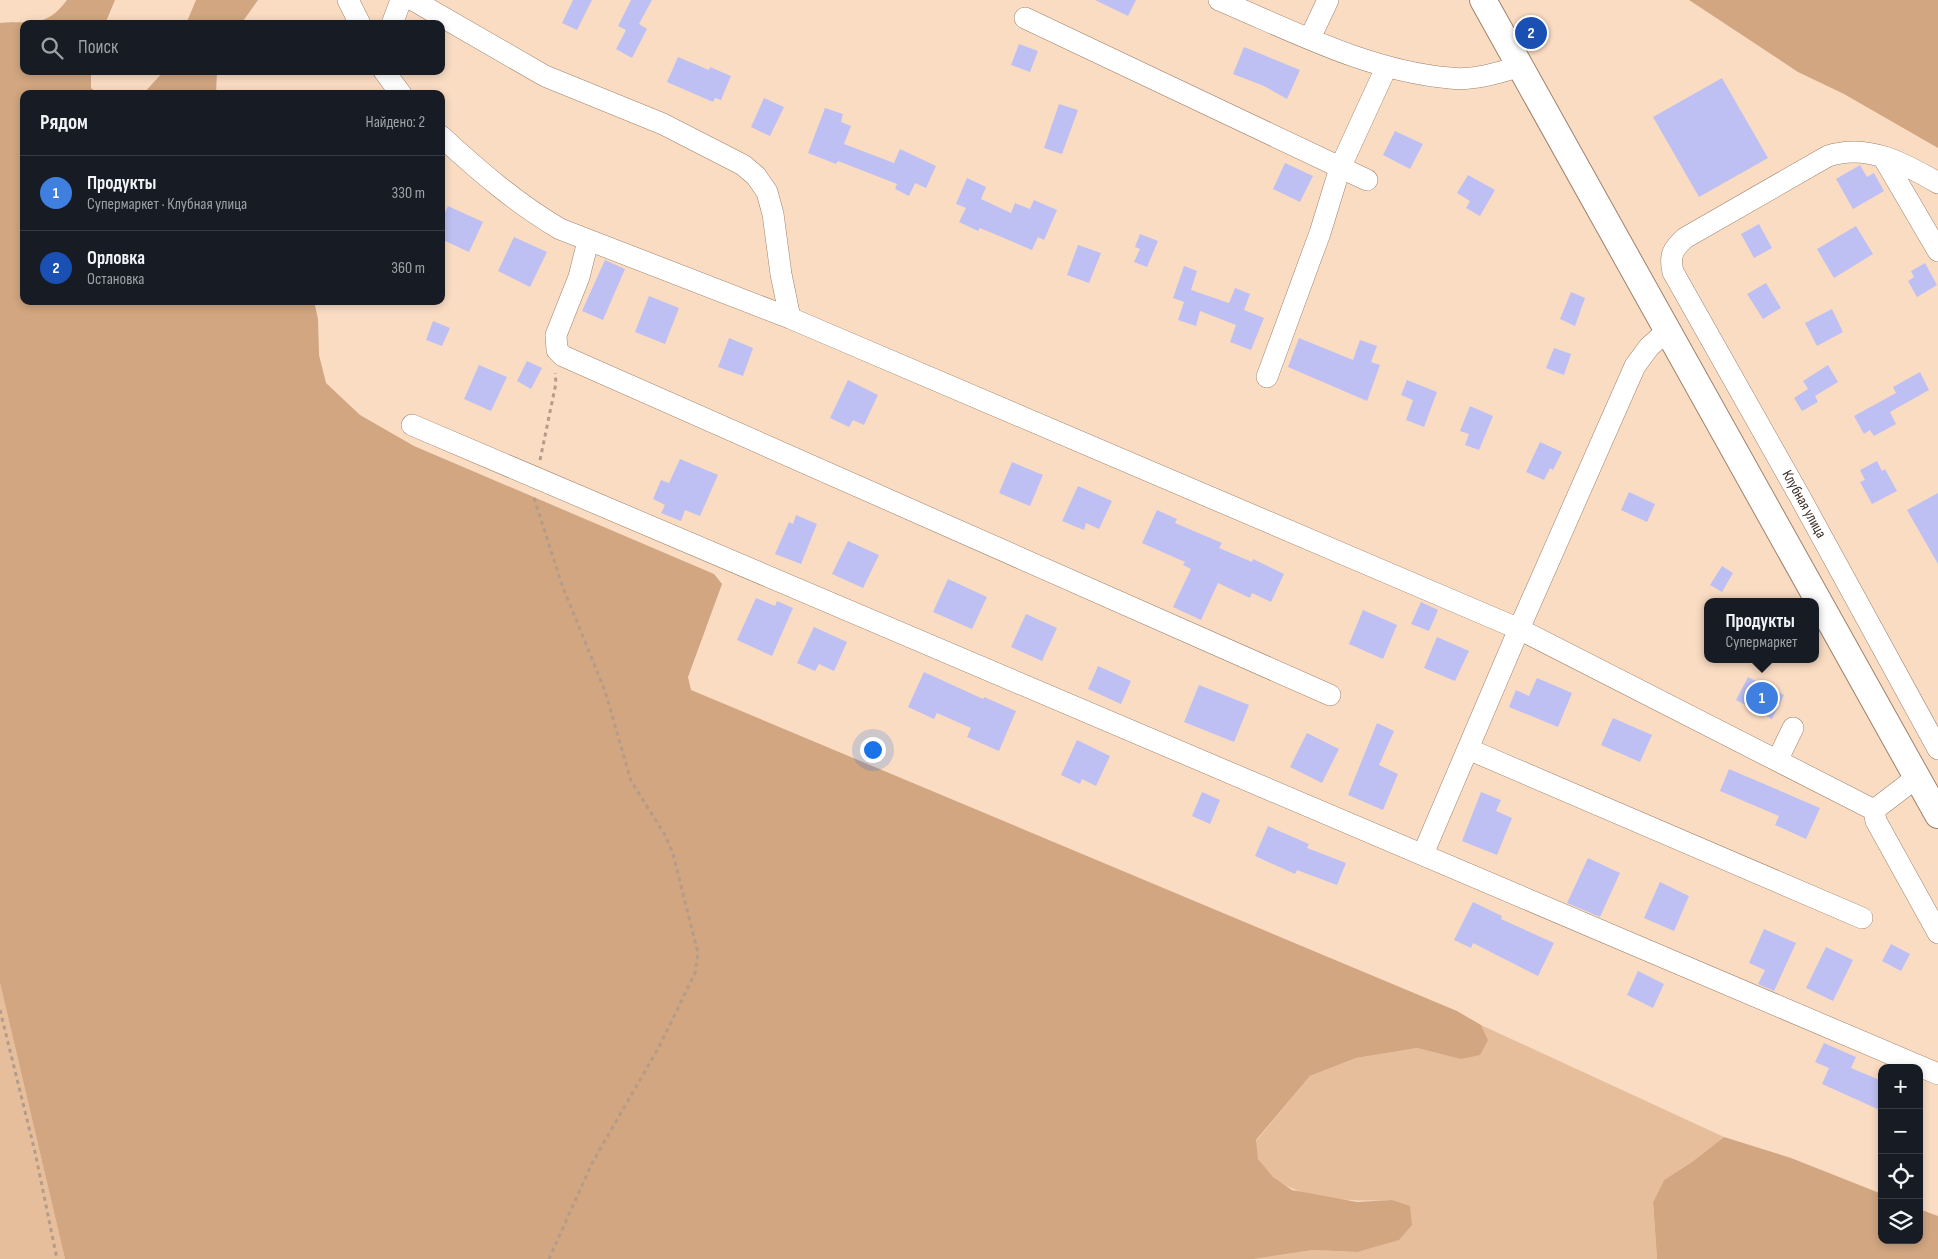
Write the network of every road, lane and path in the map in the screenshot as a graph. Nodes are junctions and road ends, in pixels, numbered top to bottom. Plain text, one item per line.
1 (348, 0) edge
2 (401, 0) edge
3 (412, 0) edge
4 (1218, 0) edge
5 (1328, 0) edge
6 (1483, 0) edge
7 (1025, 18) dead end
8 (358, 20) edge
9 (394, 20) edge
10 (1310, 38) junction
11 (1521, 66) junction
12 (1386, 68) junction
13 (387, 75) edge
14 (397, 90) edge
15 (445, 140) edge
16 (1883, 157) junction
17 (1340, 168) junction
18 (1367, 180) dead end
19 (1938, 183) edge
20 (588, 240) junction
21 (1938, 251) edge
22 (790, 318) junction
23 (1667, 331) junction
24 (554, 367) dead end
25 (1267, 377) dead end
26 (412, 425) dead end
27 (536, 477) junction
28 (1816, 598) edge
29 (1819, 604) edge
30 (1519, 629) junction
31 (1330, 695) dead end
32 (1793, 728) dead end
33 (1468, 749) junction
34 (1938, 750) edge
35 (1778, 759) junction
36 (1916, 778) junction
37 (1874, 810) junction
38 (1938, 814) edge
39 (1423, 854) junction
40 (1862, 918) dead end
41 (1938, 933) edge
42 (0, 1010) edge
43 (1938, 1074) edge
44 (57, 1259) edge
45 (550, 1259) edge

1 - 8 street
2 - 9 street
3 - 22 street
4 - 10 street
5 - 10 street
6 - 11 main road
7 - 17 street
10 - 12 street
11 - 12 street
11 - 23 main road
12 - 17 street
13 - 14 street
15 - 20 street
16 - 19 street
16 - 21 street
16 - 34 street, Клубная улица
17 - 18 street
17 - 25 street
20 - 22 street
20 - 31 street
22 - 30 street
23 - 28 main road
23 - 30 street
24 - 27 path
26 - 27 street
27 - 39 street
27 - 45 path
29 - 36 main road
30 - 33 street
30 - 35 street
32 - 35 street
33 - 39 street
33 - 40 street
35 - 37 street
36 - 37 street
36 - 38 main road
37 - 41 street
39 - 43 street
42 - 44 path

